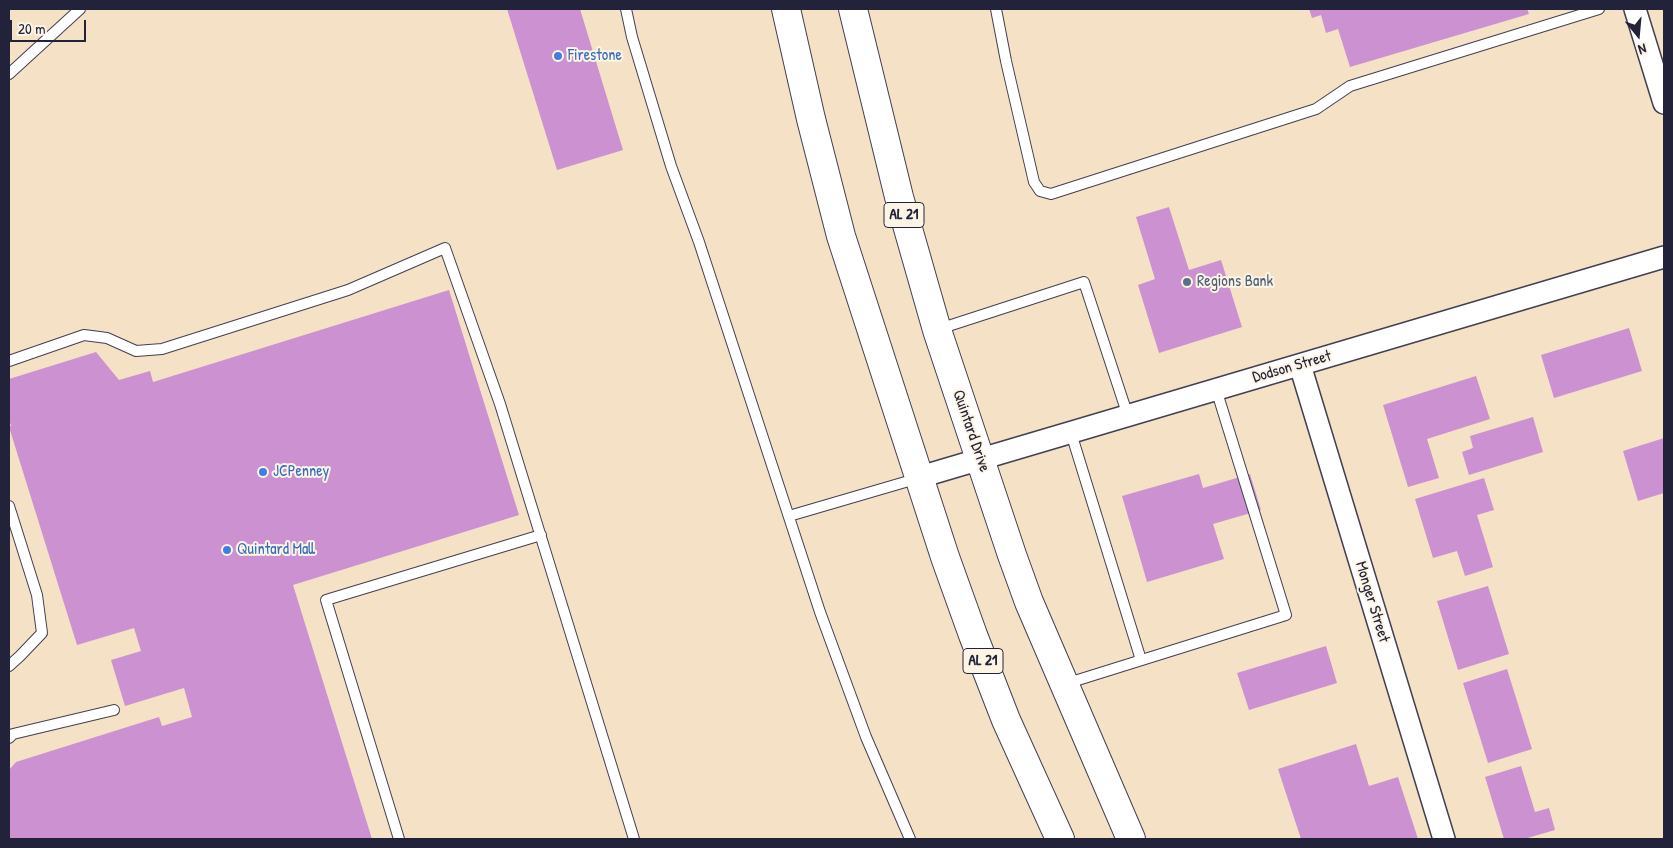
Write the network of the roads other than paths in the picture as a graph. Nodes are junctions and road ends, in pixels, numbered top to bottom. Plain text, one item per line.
1 (80, 9) edge
2 (626, 9) edge
3 (786, 9) edge
4 (853, 9) edge
5 (996, 9) edge
6 (1599, 9) edge
7 (1635, 9) edge
8 (9, 74) edge
9 (1664, 103) edge
10 (1664, 256) edge
11 (937, 330) junction
12 (9, 361) edge
13 (1300, 365) junction
14 (1216, 389) junction
15 (1128, 416) junction
16 (1070, 433) junction
17 (981, 460) junction
18 (920, 477) junction
19 (9, 506) edge
20 (789, 516) junction
21 (541, 534) junction
22 (1141, 660) junction
23 (9, 666) edge
24 (1065, 684) junction
25 (114, 710) dead end
26 (10, 734) edge
27 (399, 839) edge
28 (634, 839) edge
29 (910, 839) edge
30 (1060, 839) edge
31 (1131, 839) edge
32 (1444, 839) edge

1 - 8 lane
2 - 20 lane
3 - 18 highway, AL 21
4 - 11 highway, Quintard Drive / AL 21
5 - 6 lane
7 - 9 street
10 - 13 street, Dodson Street
11 - 15 lane
11 - 17 highway, Quintard Drive / AL 21
12 - 21 lane
13 - 14 street, Dodson Street
13 - 32 street, Monger Street
14 - 15 street, Dodson Street
14 - 22 lane
15 - 16 street, Dodson Street
16 - 17 street, Dodson Street
16 - 22 lane
17 - 18 street, Dodson Street
17 - 24 highway, Quintard Drive / AL 21
18 - 20 lane
18 - 30 highway, AL 21
19 - 23 lane
20 - 29 lane
21 - 27 lane
21 - 28 lane
22 - 24 lane
24 - 31 highway, Quintard Drive / AL 21
25 - 26 lane

